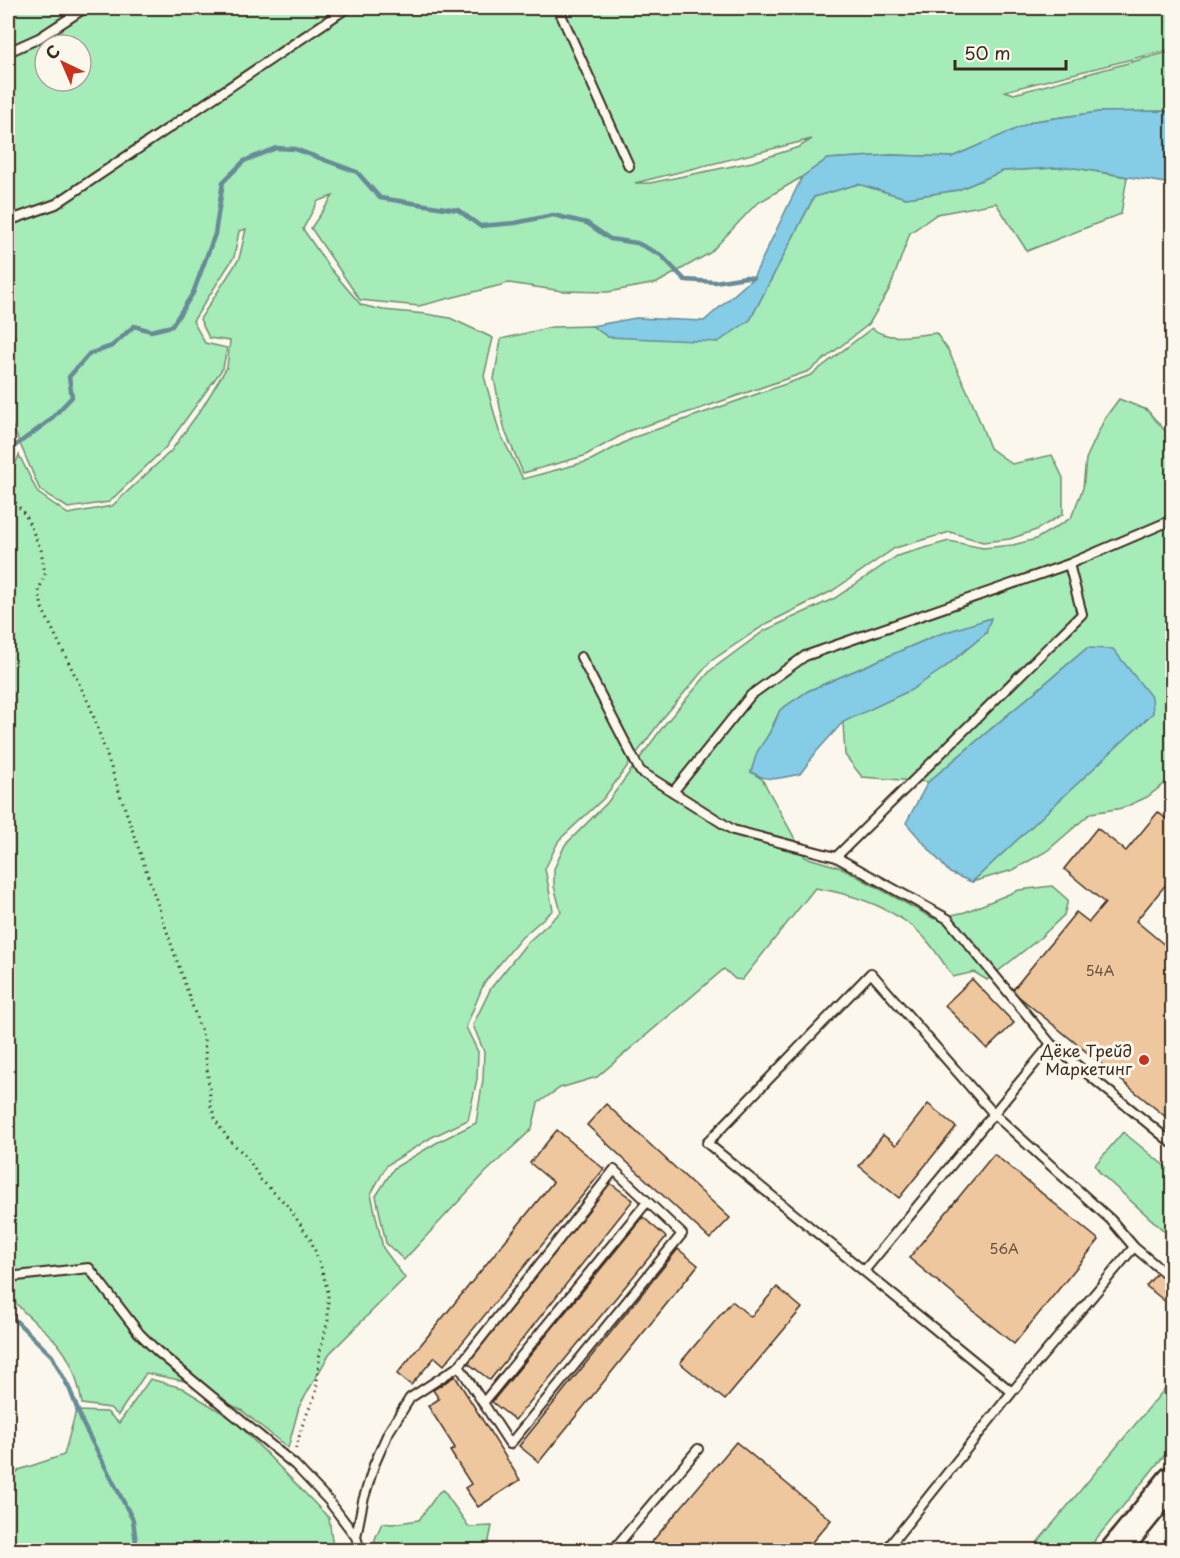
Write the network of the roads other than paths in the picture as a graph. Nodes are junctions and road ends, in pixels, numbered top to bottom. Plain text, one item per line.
1 (85, 8) edge
2 (347, 8) edge
3 (558, 8) edge
4 (8, 52) edge
5 (629, 166) dead end
6 (8, 221) edge
7 (1173, 520) edge
8 (1069, 564) junction
9 (580, 657) dead end
10 (673, 792) junction
11 (836, 857) junction
12 (1051, 1044) junction
13 (994, 1114) junction
14 (1173, 1143) edge
15 (647, 1202) junction
16 (1134, 1247) junction
17 (864, 1271) junction
18 (8, 1277) edge
19 (1173, 1279) edge
20 (459, 1365) junction
21 (1012, 1392) junction
22 (483, 1402) junction
23 (698, 1449) dead end
24 (1173, 1481) edge
25 (1173, 1507) edge
26 (357, 1537) junction
27 (360, 1551) edge
28 (613, 1551) edge
29 (886, 1551) edge
30 (1116, 1551) edge
31 (1138, 1551) edge

1 - 4 lane
2 - 6 lane
3 - 5 lane
7 - 8 lane
8 - 10 lane
8 - 11 lane
9 - 10 lane
10 - 11 lane
11 - 12 lane
12 - 13 lane
12 - 14 lane
13 - 16 lane
13 - 17 lane
13 - 17 lane
15 - 20 lane
15 - 22 lane
15 - 22 lane
16 - 19 lane
16 - 21 lane
17 - 21 lane
18 - 26 lane
20 - 22 lane
20 - 26 lane
21 - 29 lane
23 - 28 lane
24 - 30 highway
25 - 31 highway
26 - 27 lane

